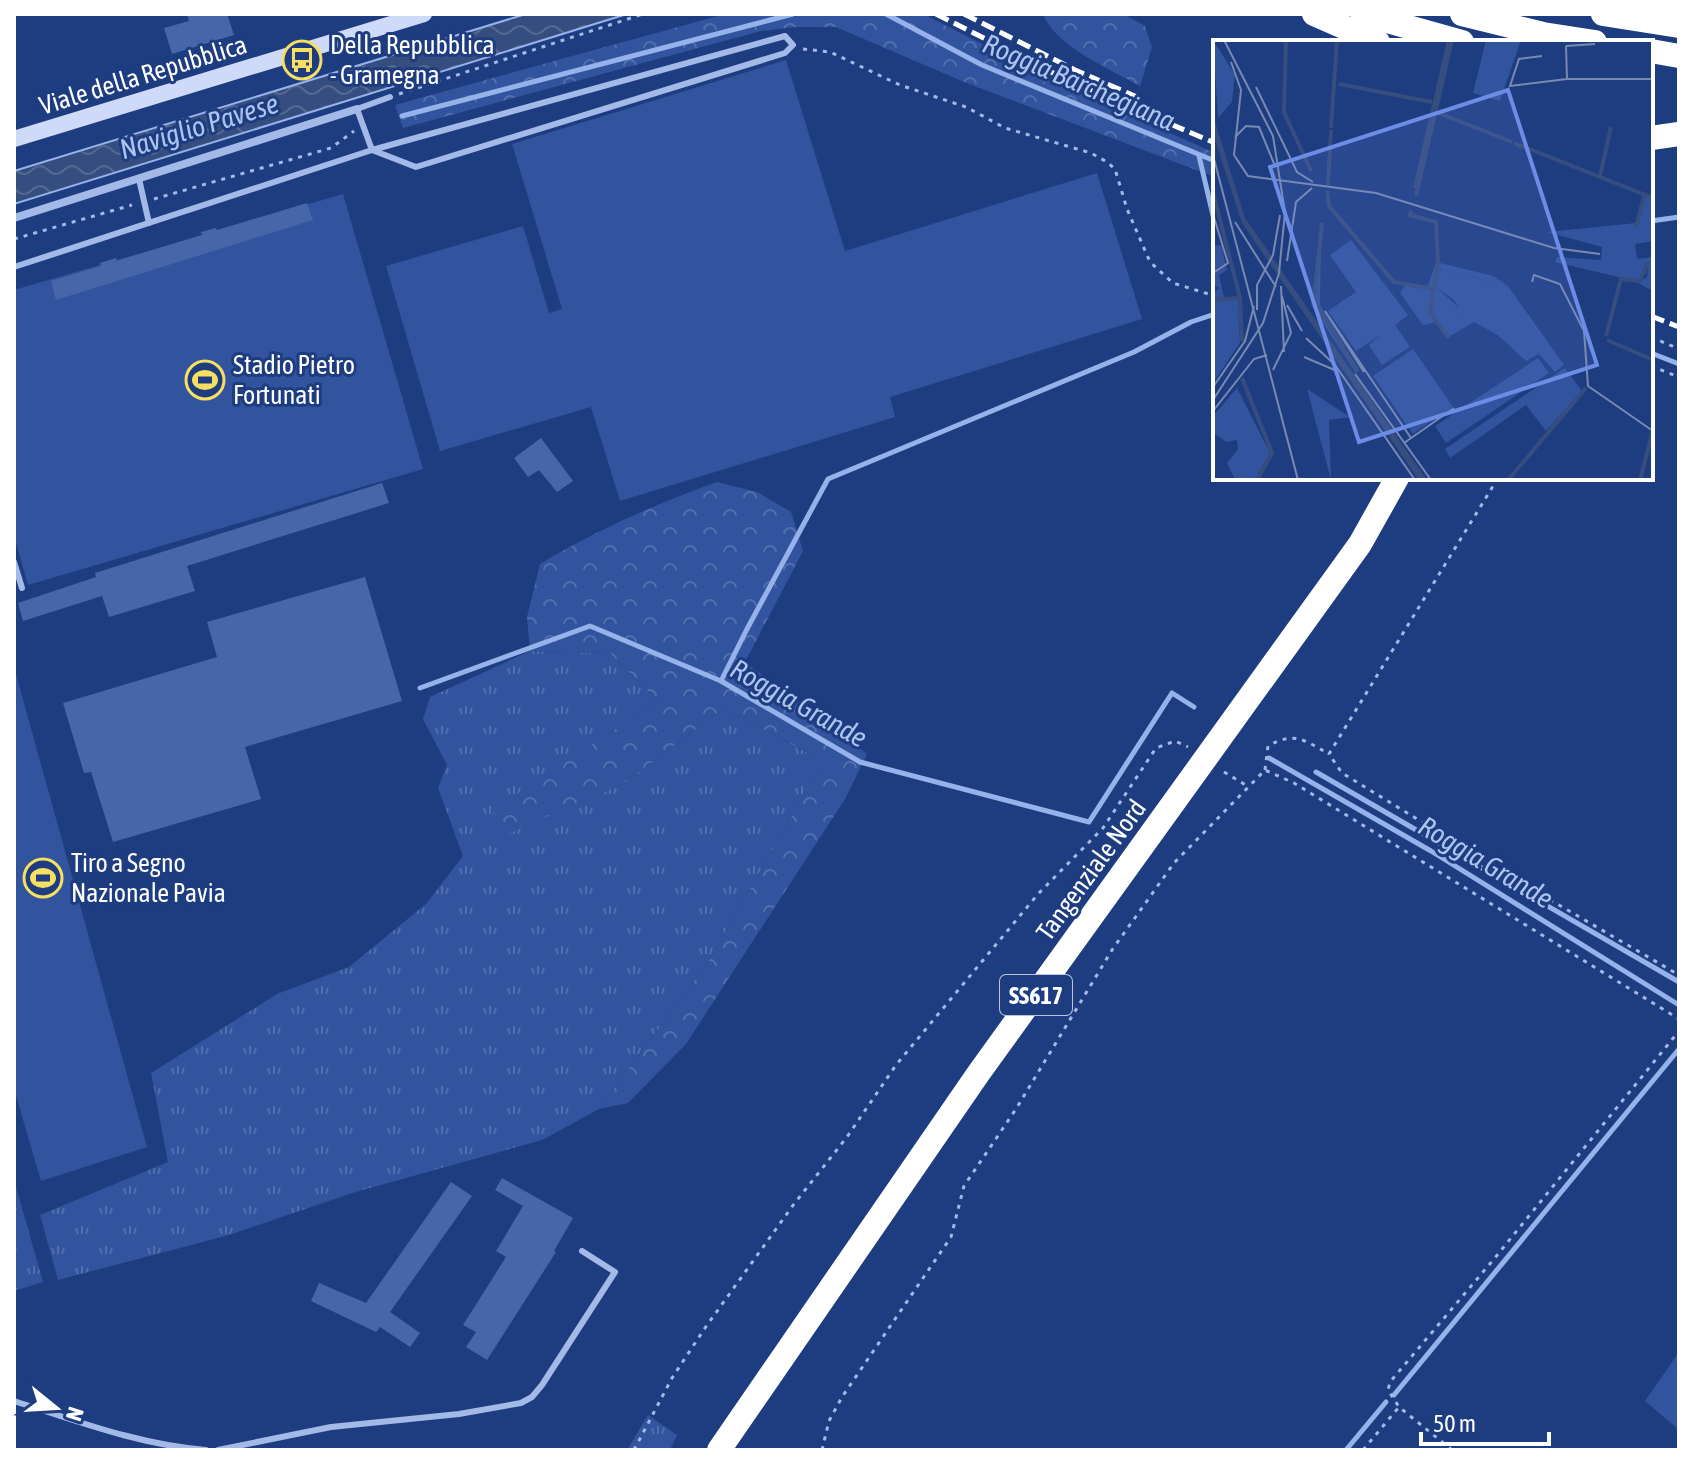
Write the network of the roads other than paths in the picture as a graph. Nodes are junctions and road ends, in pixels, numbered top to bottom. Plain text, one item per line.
1 (424, 14) edge
2 (1314, 14) edge
3 (1362, 14) edge
4 (1462, 14) edge
5 (1592, 14) edge
6 (1603, 14) edge
7 (1679, 26) edge
8 (1373, 40) edge
9 (1455, 40) edge
10 (1582, 40) edge
11 (1582, 40) edge
12 (1653, 51) edge
13 (1679, 56) edge
14 (1653, 63) edge
15 (1679, 64) edge
16 (390, 97) road end
17 (357, 109) junction
18 (14, 139) edge
19 (372, 150) junction
20 (139, 179) junction
21 (14, 218) edge
22 (149, 223) junction
23 (14, 267) edge
24 (1396, 480) edge
25 (14, 562) edge
26 (22, 588) dead end
27 (582, 1251) dead end
28 (14, 1401) edge
29 (206, 1450) edge
30 (218, 1450) edge
31 (719, 1450) edge

1 - 18 street, Viale della Repubblica
2 - 8 highway
3 - 9 highway
4 - 10 highway
5 - 11 highway
6 - 7 highway
12 - 13 highway
14 - 15 highway
16 - 17 lane
17 - 19 lane
17 - 20 street
19 - 19 lane
19 - 22 lane
20 - 21 street
20 - 22 lane
22 - 23 lane
24 - 31 highway, Tangenziale Nord / SS617
25 - 26 lane
27 - 30 lane
28 - 29 lane

